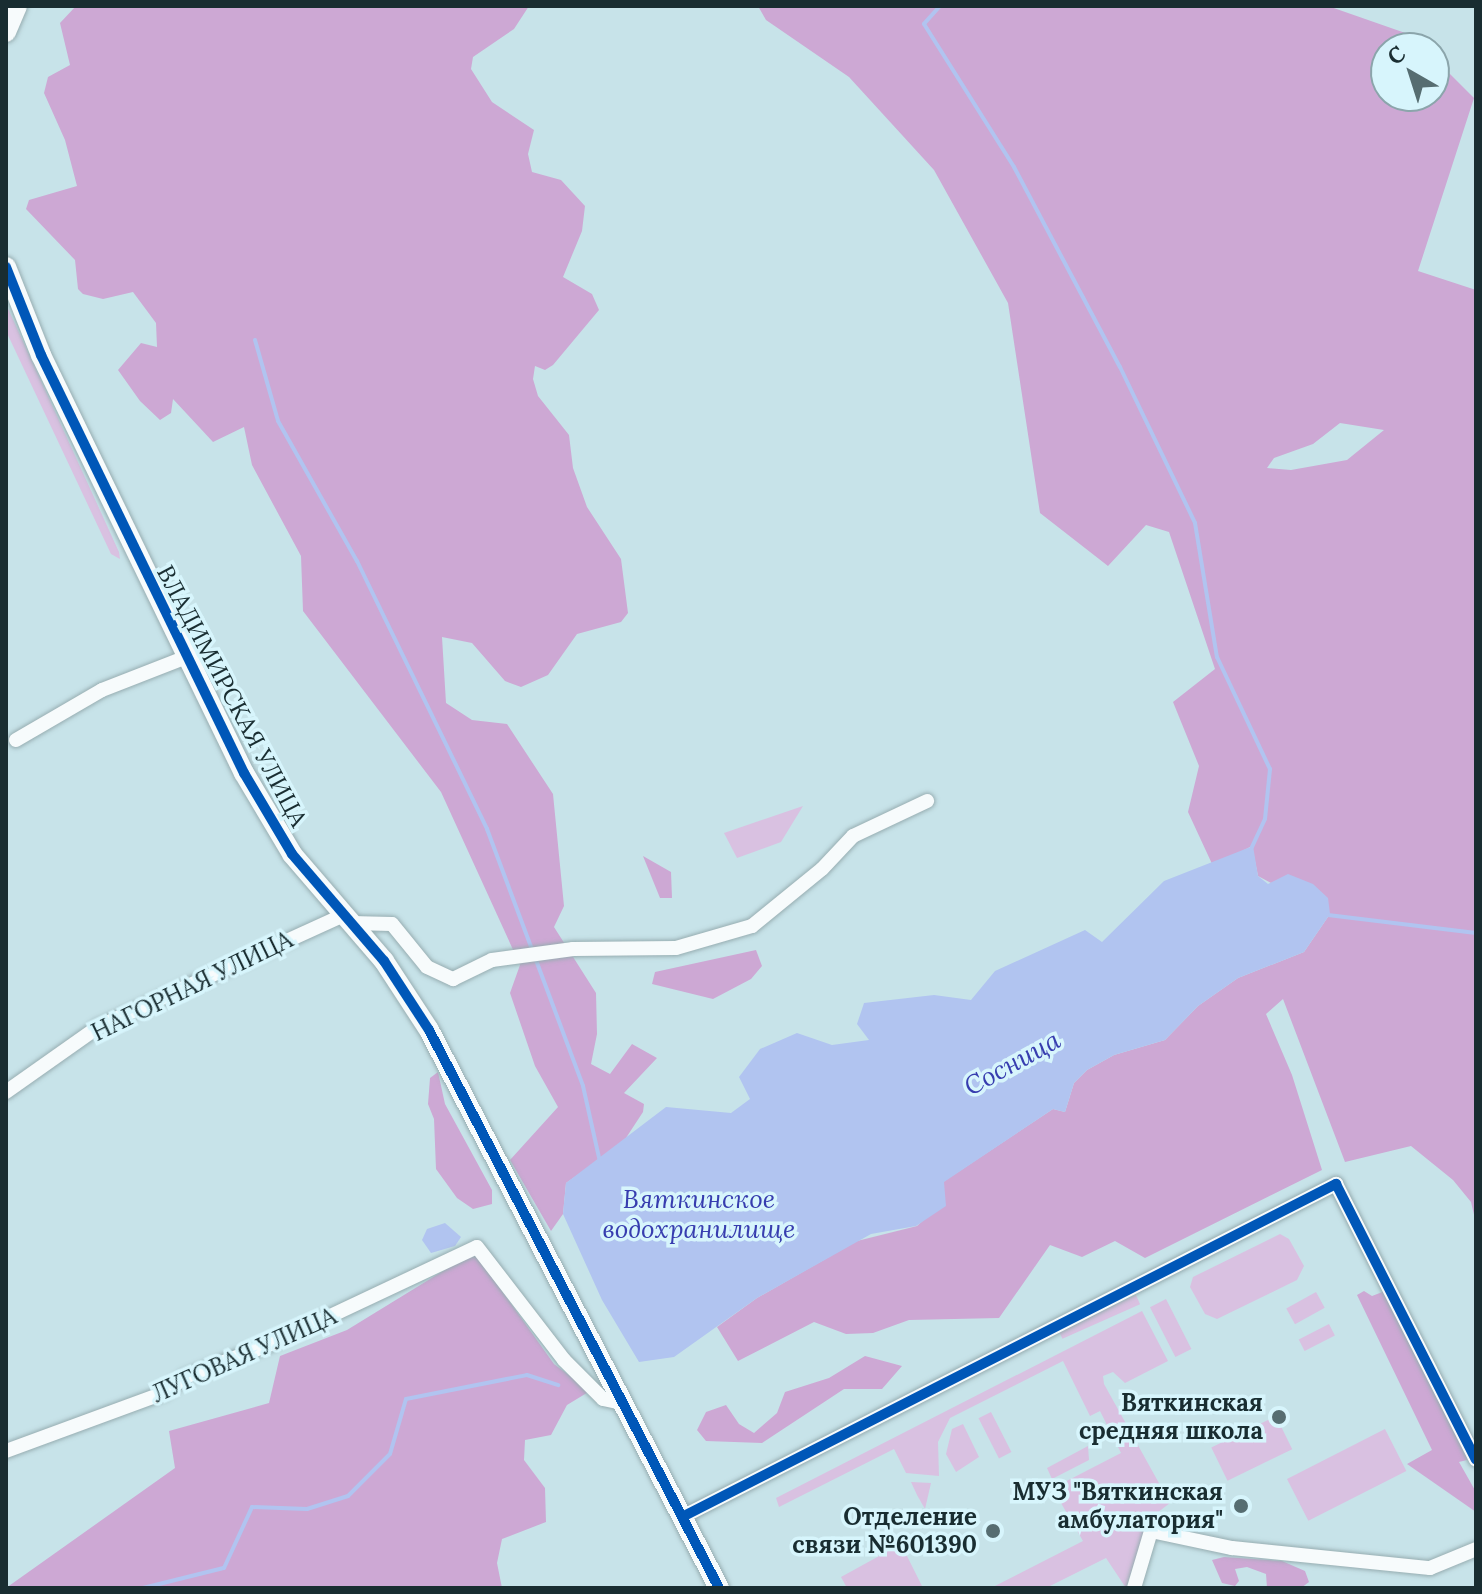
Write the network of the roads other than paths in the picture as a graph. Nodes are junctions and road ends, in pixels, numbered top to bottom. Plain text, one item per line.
1 (17, 6) edge
2 (6, 32) edge
3 (6, 267) edge
4 (184, 658) junction
5 (16, 740) dead end
6 (927, 801) dead end
7 (347, 919) junction
8 (6, 1092) edge
9 (626, 1404) junction
10 (6, 1451) edge
11 (1476, 1460) edge
12 (684, 1516) junction
13 (1476, 1549) edge
14 (719, 1588) edge
15 (1134, 1588) edge

1 - 2 street
3 - 4 street, ВЛАДИМИРСКАЯ УЛИЦА
4 - 5 street
4 - 7 street, ВЛАДИМИРСКАЯ УЛИЦА
6 - 7 street
7 - 8 street, НАГОРНАЯ УЛИЦА
7 - 9 street, ВЛАДИМИРСКАЯ УЛИЦА
9 - 10 street, ЛУГОВАЯ УЛИЦА
9 - 12 street, ВЛАДИМИРСКАЯ УЛИЦА
11 - 12 street
12 - 14 street, ВЛАДИМИРСКАЯ УЛИЦА
13 - 15 street

